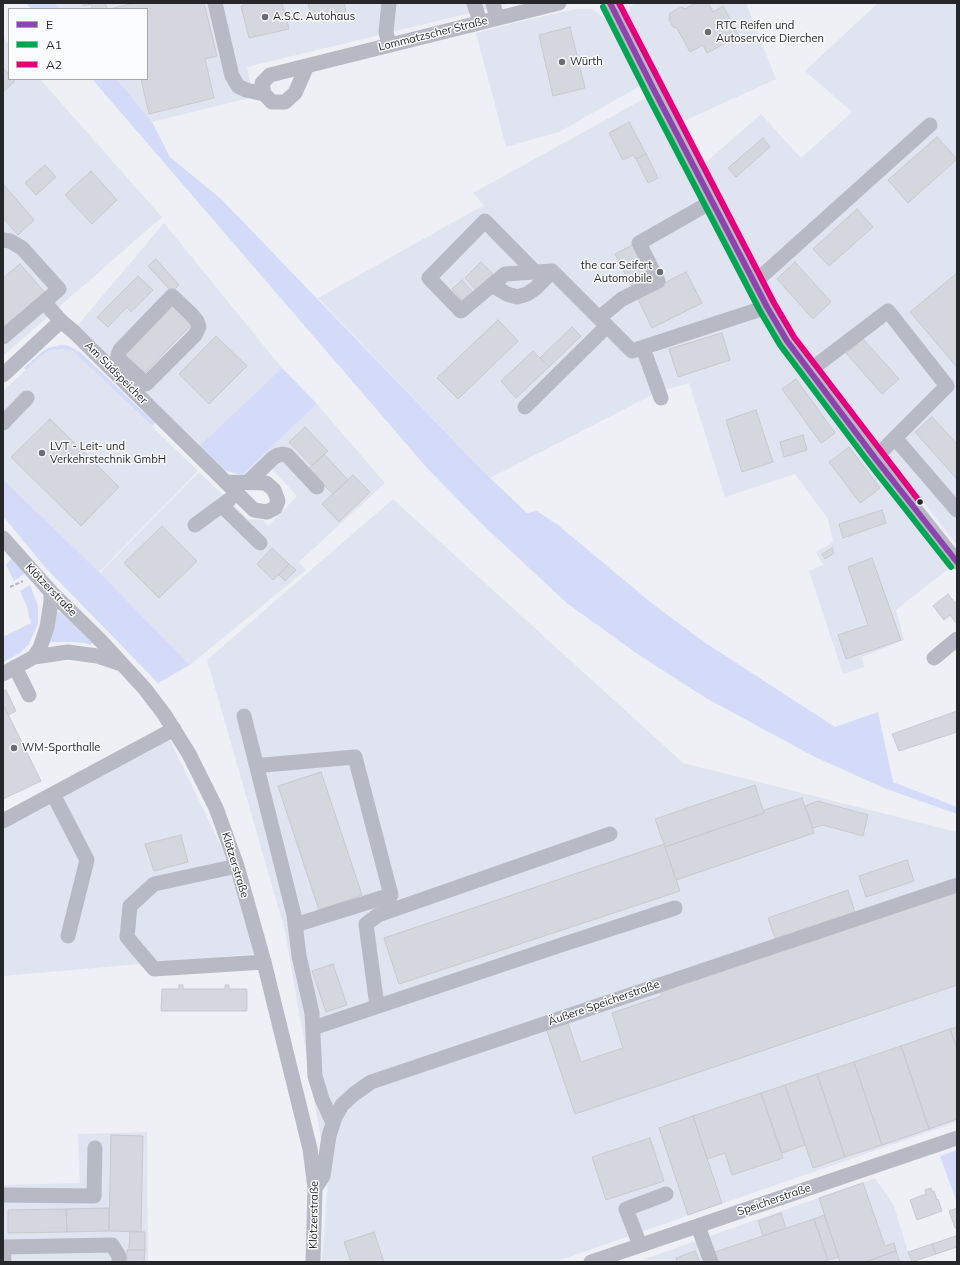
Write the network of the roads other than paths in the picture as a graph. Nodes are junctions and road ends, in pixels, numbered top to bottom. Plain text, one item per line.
1 (214, 3) edge
2 (389, 3) edge
3 (474, 3) edge
4 (493, 3) edge
5 (559, 3) edge
6 (610, 3) edge
7 (497, 18) junction
8 (480, 22) junction
9 (389, 45) junction
10 (307, 66) junction
11 (264, 94) junction
12 (930, 125) dead end
13 (711, 202) junction
14 (3, 240) edge
15 (552, 271) junction
16 (535, 272) junction
17 (754, 283) junction
18 (492, 285) junction
19 (44, 302) junction
20 (767, 308) junction
21 (61, 321) junction
22 (603, 322) junction
23 (3, 337) edge
24 (643, 348) junction
25 (115, 363) junction
26 (809, 371) junction
27 (3, 375) edge
28 (952, 385) edge
29 (27, 398) dead end
30 (660, 398) dead end
31 (525, 407) dead end
32 (3, 423) edge
33 (895, 438) junction
34 (875, 458) junction
35 (248, 482) junction
36 (317, 487) dead end
37 (231, 488) junction
38 (222, 506) junction
39 (957, 510) edge
40 (195, 525) dead end
41 (3, 538) edge
42 (260, 543) dead end
43 (957, 562) edge
44 (51, 592) junction
45 (957, 639) edge
46 (34, 657) junction
47 (934, 658) dead end
48 (124, 666) junction
49 (9, 670) edge
50 (29, 695) dead end
51 (244, 716) dead end
52 (174, 729) junction
53 (257, 766) junction
54 (53, 794) junction
55 (3, 821) edge
56 (610, 834) dead end
57 (237, 866) junction
58 (957, 885) edge
59 (675, 908) dead end
60 (295, 925) junction
61 (68, 936) dead end
62 (264, 962) junction
63 (377, 1006) junction
64 (313, 1028) junction
65 (333, 1123) junction
66 (957, 1138) edge
67 (95, 1148) dead end
68 (316, 1188) junction
69 (666, 1194) dead end
70 (3, 1195) edge
71 (698, 1226) junction
72 (640, 1245) junction
73 (3, 1247) edge
74 (4, 1262) edge
75 (119, 1262) edge
76 (313, 1262) edge
77 (591, 1262) edge
78 (711, 1262) edge

1 - 11 street
2 - 9 street
3 - 8 street
4 - 7 street
5 - 7 street, Lommatzscher Straße
6 - 13 street
7 - 8 street, Lommatzscher Straße
8 - 9 street, Lommatzscher Straße
9 - 10 street, Lommatzscher Straße
10 - 11 street, Lommatzscher Straße
10 - 11 street
12 - 17 street
13 - 17 street
13 - 22 street
14 - 19 street
15 - 16 street
15 - 18 street
15 - 22 street
16 - 18 street
16 - 18 street
17 - 20 street
19 - 21 street, Am Südspeicher
19 - 23 street
20 - 24 street
20 - 26 street
21 - 25 street, Am Südspeicher
21 - 27 street
22 - 24 street
22 - 31 street
24 - 30 street
25 - 25 street
25 - 37 street, Am Südspeicher
26 - 28 street
26 - 34 street
28 - 33 street
29 - 32 street
33 - 34 street
33 - 39 street
34 - 43 street
35 - 36 street
35 - 37 street, Am Südspeicher
35 - 37 street, Am Südspeicher
37 - 38 street
38 - 40 street
38 - 42 street
41 - 44 street, Klötzerstraße
44 - 46 street
44 - 48 street, Klötzerstraße
45 - 47 street
46 - 48 street
46 - 49 street
48 - 52 street, Klötzerstraße
49 - 50 street
51 - 53 street
52 - 54 street
52 - 57 street, Klötzerstraße
53 - 60 street
53 - 60 street
54 - 55 street
54 - 61 street
56 - 63 street
57 - 62 street, Klötzerstraße
57 - 62 street
58 - 65 street, Äußere Speicherstraße
59 - 63 street
60 - 64 street
62 - 68 street, Klötzerstraße
63 - 64 street
64 - 65 street
65 - 68 street, Äußere Speicherstraße
66 - 71 street, Speicherstraße
67 - 70 street
68 - 76 street, Klötzerstraße
69 - 72 street
71 - 72 street, Speicherstraße
71 - 78 street
72 - 77 street, Speicherstraße
73 - 74 street
73 - 75 street

